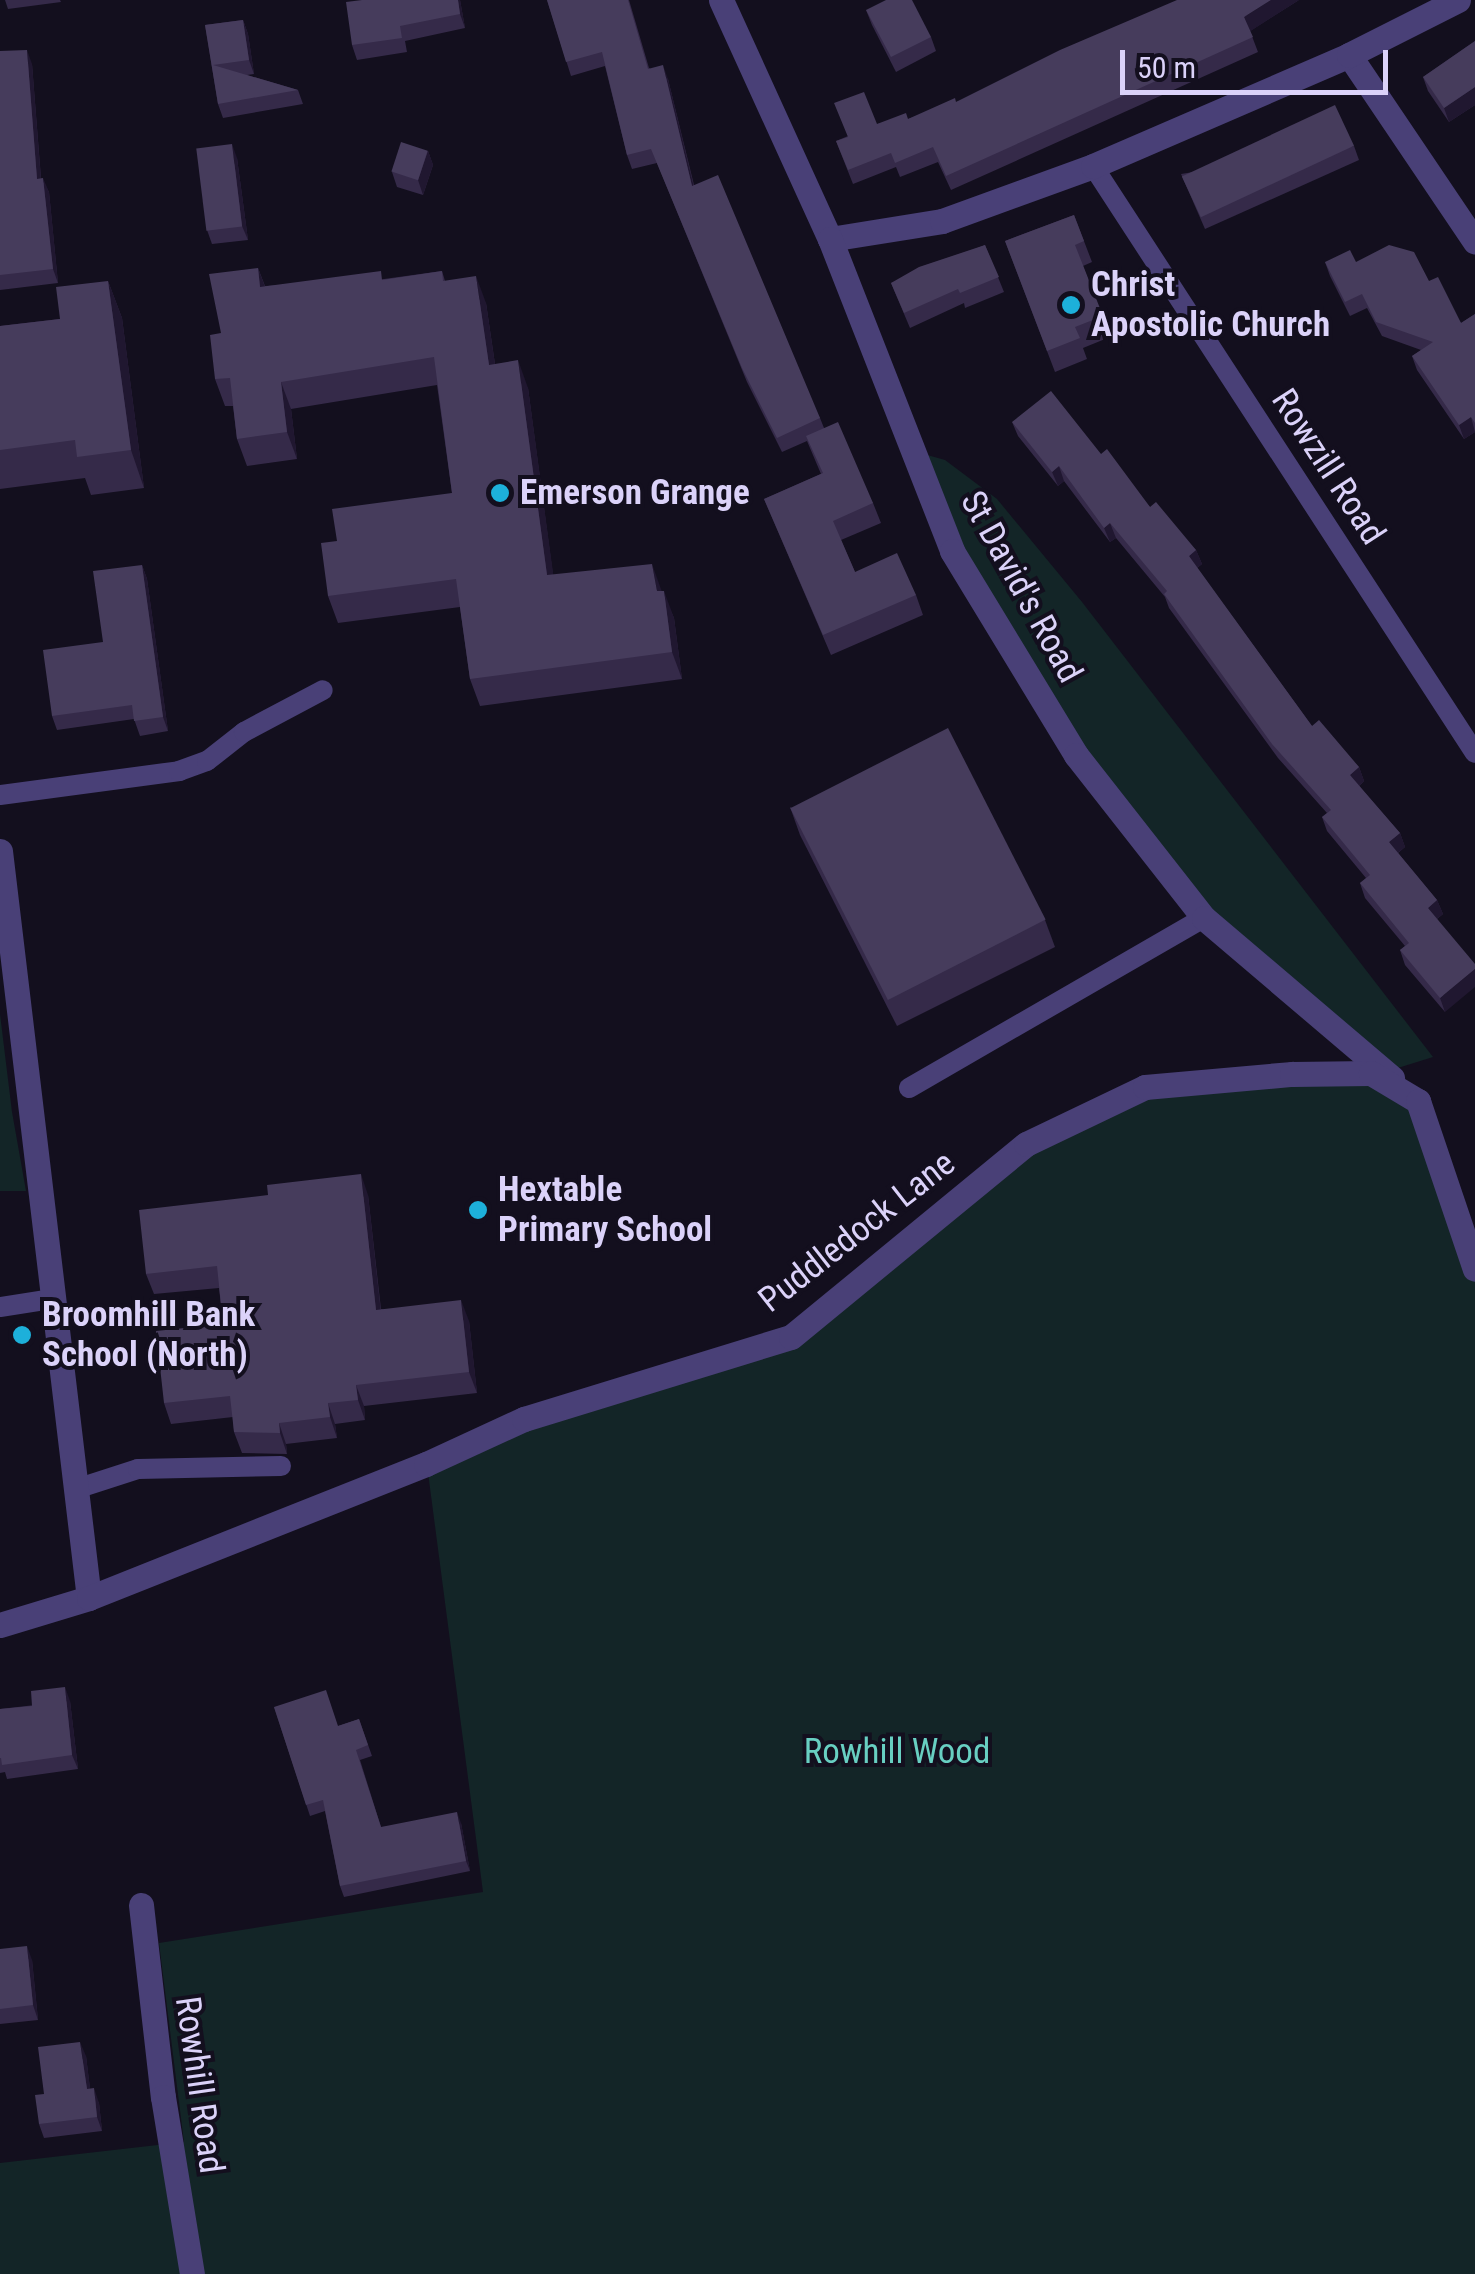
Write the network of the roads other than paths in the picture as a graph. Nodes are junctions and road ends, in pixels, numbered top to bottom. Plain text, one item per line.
1 (721, 0) edge
2 (1458, 0) edge
3 (1348, 54) junction
4 (1093, 166) junction
5 (830, 239) junction
6 (1475, 242) edge
7 (323, 690) dead end
8 (1475, 753) edge
9 (0, 795) edge
10 (0, 851) edge
11 (1204, 918) junction
12 (910, 1088) dead end
13 (1418, 1101) junction
14 (1475, 1269) edge
15 (52, 1299) junction
16 (0, 1306) edge
17 (281, 1466) dead end
18 (76, 1489) junction
19 (90, 1598) junction
20 (0, 1625) edge
21 (141, 1905) dead end
22 (192, 2274) edge

1 - 5 street, St David's Road
2 - 3 street
3 - 4 street
3 - 6 street
4 - 5 street
4 - 8 lane, Rowzill Road
5 - 11 street, St David's Road
7 - 9 lane
10 - 15 street
11 - 12 lane
11 - 13 street, St David's Road
13 - 14 street
13 - 19 street, Puddledock Lane
15 - 16 lane
15 - 18 street
17 - 18 lane
18 - 19 street
19 - 20 street, Puddledock Lane
21 - 22 street, Rowhill Road

